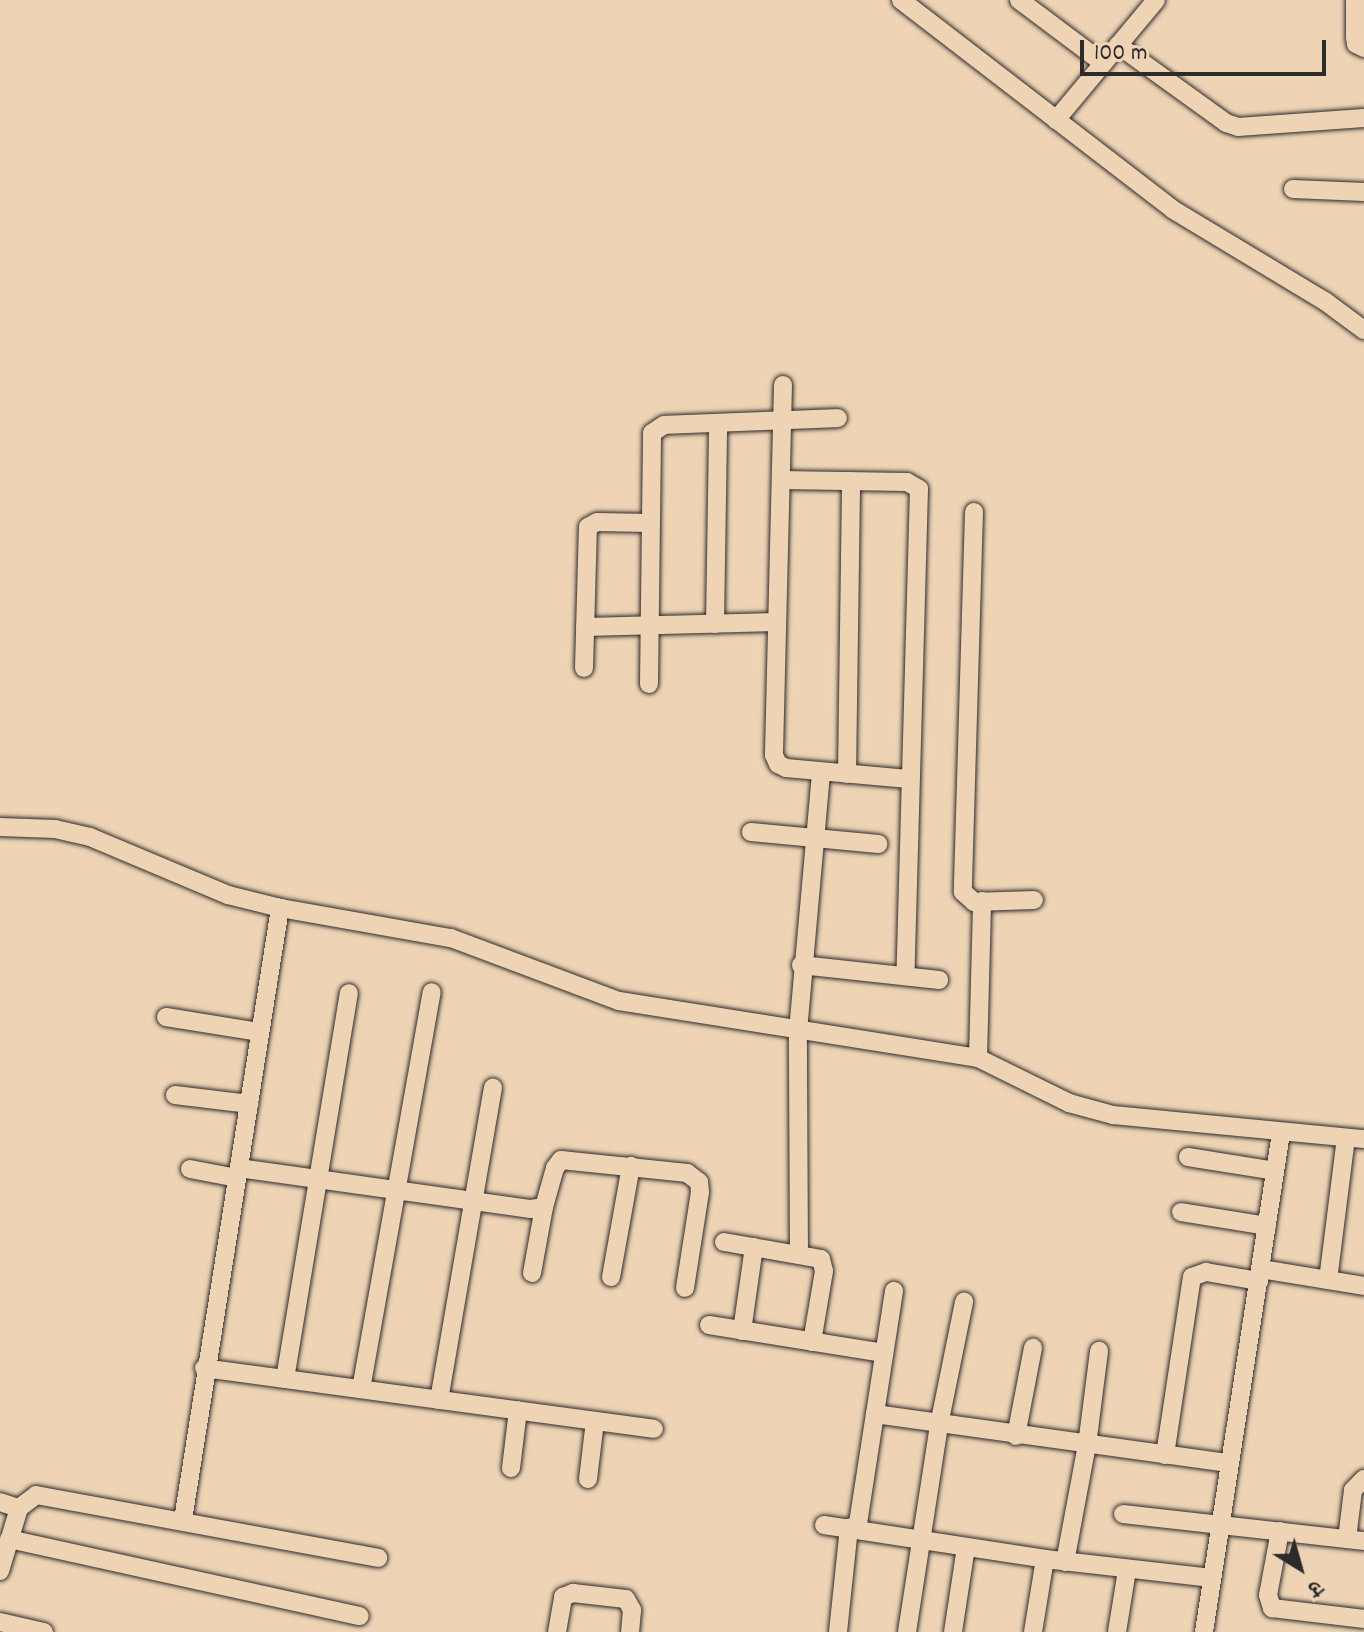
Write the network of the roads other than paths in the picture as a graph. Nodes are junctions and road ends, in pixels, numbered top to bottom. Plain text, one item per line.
1 (901, 0) edge
2 (1019, 0) edge
3 (1156, 0) edge
4 (1355, 0) edge
5 (1118, 45) junction
6 (1364, 48) edge
7 (1103, 63) junction
8 (1364, 118) edge
9 (1056, 120) junction
10 (1293, 189) dead end
11 (1364, 192) edge
12 (1361, 321) edge
13 (783, 385) dead end
14 (838, 418) dead end
15 (783, 420) junction
16 (718, 423) junction
17 (781, 480) junction
18 (851, 481) junction
19 (974, 512) dead end
20 (650, 523) junction
21 (777, 622) junction
22 (715, 624) junction
23 (649, 625) junction
24 (585, 627) junction
25 (584, 668) dead end
26 (649, 684) dead end
27 (821, 772) junction
28 (847, 774) junction
29 (909, 779) junction
30 (0, 827) edge
31 (751, 832) dead end
32 (815, 838) junction
33 (878, 844) dead end
34 (1034, 900) dead end
35 (982, 901) junction
36 (280, 908) junction
37 (801, 965) junction
38 (905, 976) junction
39 (939, 980) dead end
40 (432, 992) dead end
41 (349, 993) dead end
42 (166, 1017) dead end
43 (798, 1031) junction
44 (260, 1032) junction
45 (978, 1058) junction
46 (493, 1088) dead end
47 (175, 1095) dead end
48 (249, 1104) junction
49 (1281, 1133) junction
50 (1355, 1138) edge
51 (1188, 1157) dead end
52 (631, 1166) junction
53 (190, 1169) dead end
54 (1275, 1171) junction
55 (238, 1173) junction
56 (318, 1179) junction
57 (396, 1191) junction
58 (473, 1201) junction
59 (544, 1207) junction
60 (1181, 1212) dead end
61 (1267, 1226) junction
62 (724, 1242) dead end
63 (754, 1247) junction
64 (799, 1254) junction
65 (532, 1273) dead end
66 (1260, 1275) junction
67 (611, 1277) dead end
68 (1328, 1280) junction
69 (1364, 1286) edge
70 (685, 1288) dead end
71 (894, 1291) dead end
72 (964, 1302) dead end
73 (709, 1325) dead end
74 (742, 1331) junction
75 (812, 1342) junction
76 (1033, 1348) dead end
77 (1099, 1351) dead end
78 (884, 1353) junction
79 (204, 1368) junction
80 (285, 1379) junction
81 (361, 1389) junction
82 (439, 1400) junction
83 (518, 1410) junction
84 (875, 1414) junction
85 (595, 1421) junction
86 (939, 1425) junction
87 (654, 1429) dead end
88 (1016, 1436) junction
89 (1087, 1445) junction
90 (1165, 1455) junction
91 (1229, 1463) junction
92 (511, 1468) dead end
93 (588, 1479) dead end
94 (1364, 1479) edge
95 (0, 1502) edge
96 (19, 1508) junction
97 (1123, 1514) dead end
98 (183, 1520) junction
99 (824, 1525) dead end
100 (1219, 1525) junction
101 (853, 1529) junction
102 (1280, 1531) junction
103 (9, 1539) junction
104 (920, 1540) junction
105 (1356, 1540) edge
106 (966, 1547) junction
107 (378, 1558) dead end
108 (1045, 1559) junction
109 (1065, 1562) junction
110 (1127, 1570) junction
111 (0, 1571) edge
112 (1212, 1578) junction
113 (1293, 1612) junction
114 (360, 1616) dead end
115 (0, 1622) edge
116 (1357, 1623) edge
117 (44, 1632) edge
118 (557, 1632) edge
119 (630, 1632) edge
120 (838, 1632) edge
121 (907, 1632) edge
122 (953, 1632) edge
123 (1033, 1632) edge
124 (1117, 1632) edge
125 (1204, 1632) edge
126 (1291, 1632) edge

1 - 9 street
2 - 7 street
3 - 5 street
4 - 6 street
5 - 7 street
5 - 8 street
7 - 9 street
9 - 12 street
10 - 11 street
13 - 15 street
14 - 15 street
15 - 16 street
15 - 17 street
16 - 20 street
16 - 22 street
17 - 18 street
17 - 21 street
18 - 28 street
18 - 29 street
19 - 35 street
20 - 23 street
20 - 24 street
21 - 22 street
21 - 27 street
22 - 23 street
23 - 24 street
23 - 26 street
24 - 25 street
27 - 28 street
27 - 32 street
28 - 29 street
29 - 38 street
30 - 36 street
31 - 32 street
32 - 33 street
32 - 37 street
34 - 35 street
35 - 45 street
36 - 43 street
36 - 44 street
37 - 38 street
37 - 43 street
38 - 39 street
40 - 57 street
41 - 56 street
42 - 44 street
43 - 45 street
43 - 64 street
44 - 48 street
45 - 49 street
46 - 58 street
47 - 48 street
48 - 55 street
49 - 50 street
49 - 54 street
50 - 68 street
51 - 54 street
52 - 59 street
52 - 67 street
52 - 70 street
53 - 55 street
54 - 61 street
55 - 56 street
55 - 79 street
56 - 57 street
56 - 80 street
57 - 58 street
57 - 81 street
58 - 59 street
58 - 82 street
59 - 65 street
60 - 61 street
61 - 66 street
62 - 63 street
63 - 64 street
63 - 74 street
64 - 75 street
66 - 68 street
66 - 90 street
66 - 91 street
68 - 69 street
71 - 78 street
72 - 86 street
73 - 74 street
74 - 75 street
75 - 78 street
76 - 88 street
77 - 89 street
78 - 84 street
79 - 80 street
79 - 98 street
80 - 81 street
81 - 82 street
82 - 83 street
83 - 85 street
83 - 92 street
84 - 86 street
84 - 101 street
85 - 87 street
85 - 93 street
86 - 88 street
86 - 104 street
88 - 89 street
89 - 90 street
89 - 109 street
90 - 91 street
91 - 100 street
94 - 105 street
95 - 96 street
96 - 98 street
96 - 103 street
97 - 100 street
98 - 107 street
99 - 101 street
100 - 102 street
100 - 112 street
101 - 104 street
101 - 120 street
102 - 105 street
102 - 113 street
103 - 111 street
103 - 114 street
104 - 106 street
104 - 121 street
106 - 108 street
106 - 122 street
108 - 109 street
108 - 123 street
109 - 110 street
110 - 112 street
110 - 124 street
112 - 125 street
113 - 116 street
113 - 126 street
115 - 117 street
118 - 119 street

